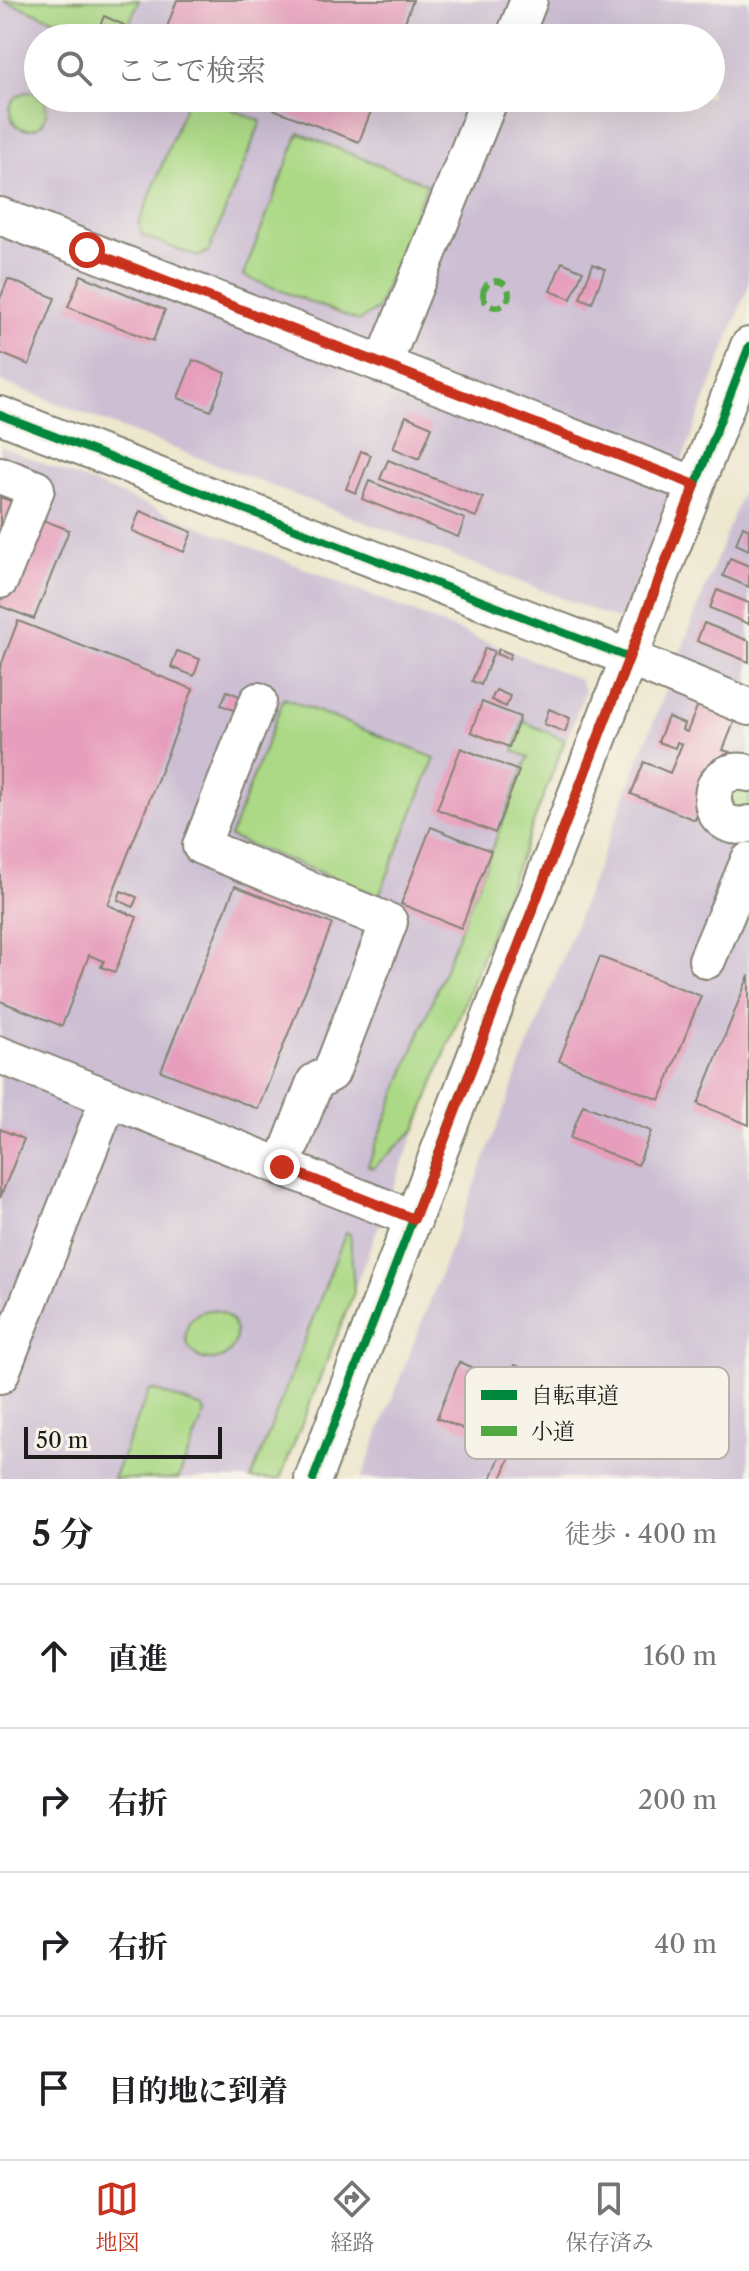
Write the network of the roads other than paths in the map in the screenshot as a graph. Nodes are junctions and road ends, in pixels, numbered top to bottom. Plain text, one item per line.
1 (529, 0) edge
2 (520, 24) edge
3 (484, 112) edge
4 (0, 216) edge
5 (749, 346) edge
6 (383, 365) junction
7 (0, 415) edge
8 (0, 475) edge
9 (695, 485) junction
10 (0, 580) edge
11 (627, 657) junction
12 (258, 701) dead end
13 (749, 707) edge
14 (749, 773) edge
15 (749, 824) edge
16 (749, 861) edge
17 (707, 960) dead end
18 (0, 1055) edge
19 (109, 1098) junction
20 (282, 1167) junction
21 (414, 1219) junction
22 (0, 1375) edge
23 (313, 1479) edge

1 - 2 street
3 - 6 street
4 - 6 street
5 - 9 street
6 - 9 street
7 - 11 street
8 - 10 street
9 - 11 street
11 - 13 street
11 - 21 street
12 - 20 street
14 - 15 street
16 - 17 street
18 - 19 street
19 - 20 street
19 - 22 street
20 - 21 street
21 - 23 street

